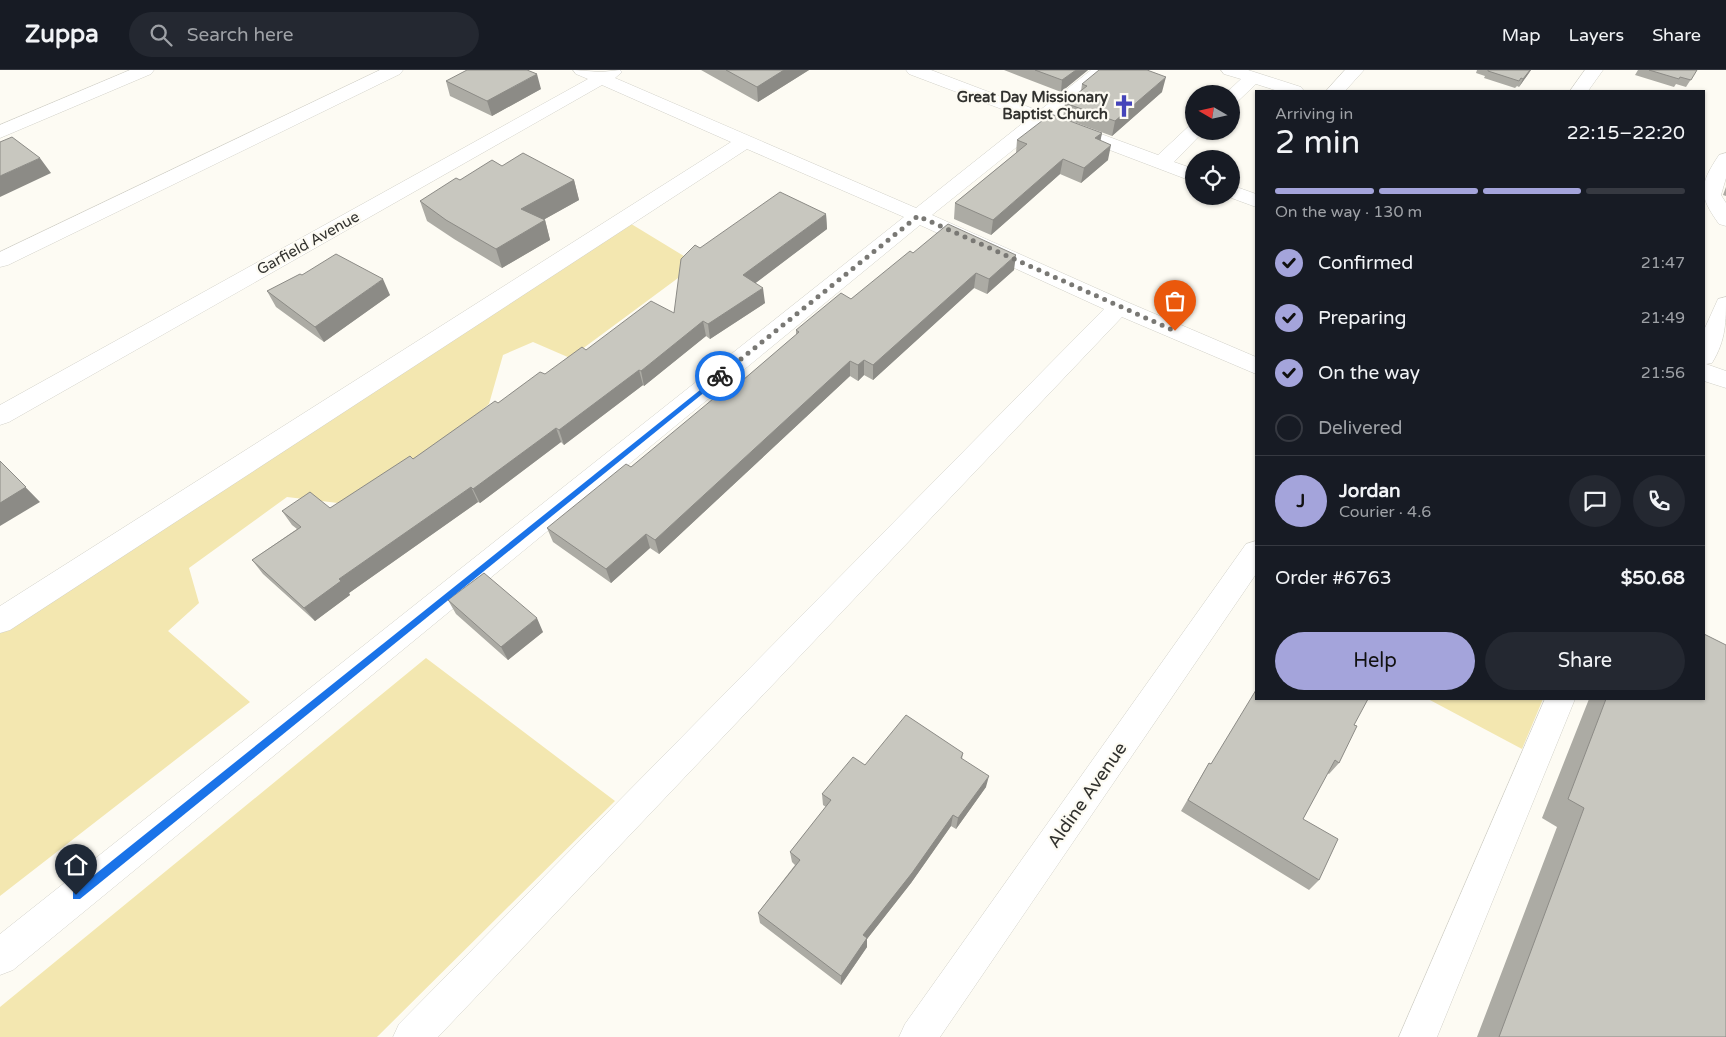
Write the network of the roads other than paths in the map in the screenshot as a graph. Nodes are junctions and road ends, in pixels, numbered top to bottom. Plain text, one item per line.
1 (145, 70) edge
2 (394, 70) edge
3 (915, 70) edge
4 (1102, 70) edge
5 (1230, 70) edge
6 (1355, 70) edge
7 (1594, 70) edge
8 (600, 73) edge
9 (1253, 78) junction
10 (1240, 90) edge
11 (1292, 90) edge
12 (1336, 90) edge
13 (1580, 90) edge
14 (1041, 119) junction
15 (0, 132) edge
16 (1186, 140) edge
17 (746, 141) junction
18 (1726, 158) edge
19 (1162, 163) junction
20 (1185, 172) edge
21 (1240, 195) edge
22 (1255, 201) edge
23 (918, 216) junction
24 (1726, 220) edge
25 (0, 260) edge
26 (1726, 304) edge
27 (1119, 307) junction
28 (1705, 355) edge
29 (1255, 366) edge
30 (1705, 372) edge
31 (1726, 380) edge
32 (0, 416) edge
33 (1255, 553) edge
34 (0, 621) edge
35 (1560, 700) edge
36 (0, 957) edge
37 (412, 1037) edge
38 (918, 1037) edge
39 (1418, 1037) edge

1 - 15 street
2 - 25 street
3 - 14 street
4 - 14 street
5 - 9 street
6 - 12 street
7 - 13 street
8 - 17 street
8 - 32 street, Garfield Avenue
9 - 10 street
9 - 11 street
14 - 19 street
14 - 23 street
16 - 19 street
17 - 23 street
17 - 34 street
18 - 24 street
19 - 20 street
21 - 22 street
23 - 27 street
23 - 36 street
26 - 28 street
27 - 29 street
27 - 37 street
30 - 31 street
33 - 38 street, Aldine Avenue
35 - 39 street

